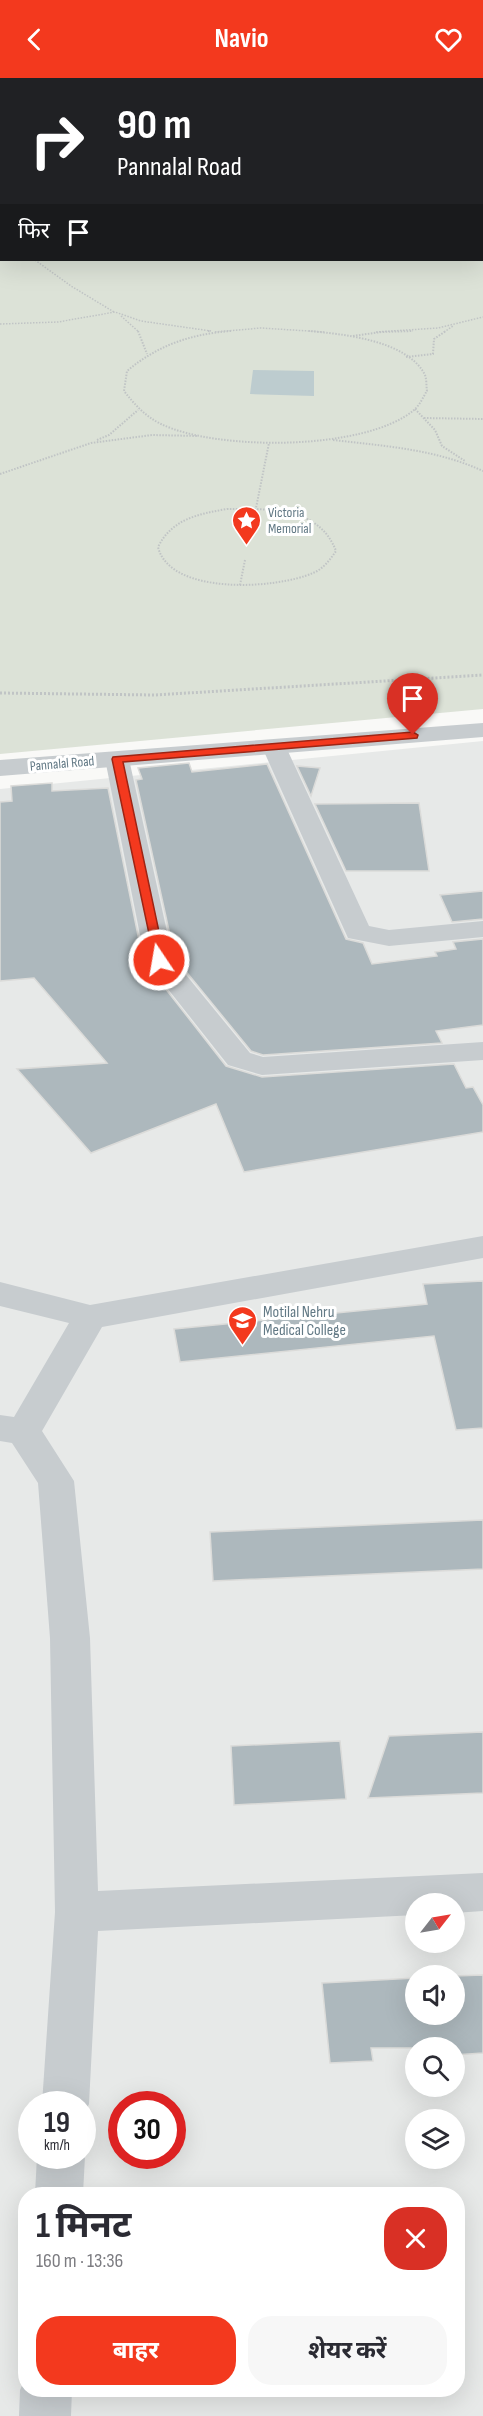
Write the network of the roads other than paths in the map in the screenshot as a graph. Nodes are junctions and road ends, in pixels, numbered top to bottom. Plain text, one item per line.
1 (483, 730) edge
2 (274, 747) junction
3 (117, 759) junction
4 (0, 768) edge
5 (483, 929) edge
6 (483, 1051) edge
7 (483, 1247) edge
8 (0, 1294) edge
9 (90, 1317) junction
10 (12, 1430) edge
11 (483, 1892) edge
12 (77, 1912) junction
13 (66, 2091) edge
14 (60, 2169) edge
15 (59, 2187) edge
16 (46, 2397) edge
17 (45, 2416) edge

1 - 2 street, Pannalal Road
2 - 3 street, Pannalal Road
2 - 5 street
3 - 4 street, Pannalal Road
3 - 6 street
7 - 9 street
8 - 9 street
9 - 10 street
10 - 12 street
11 - 12 street
12 - 13 street
14 - 15 street
16 - 17 street

